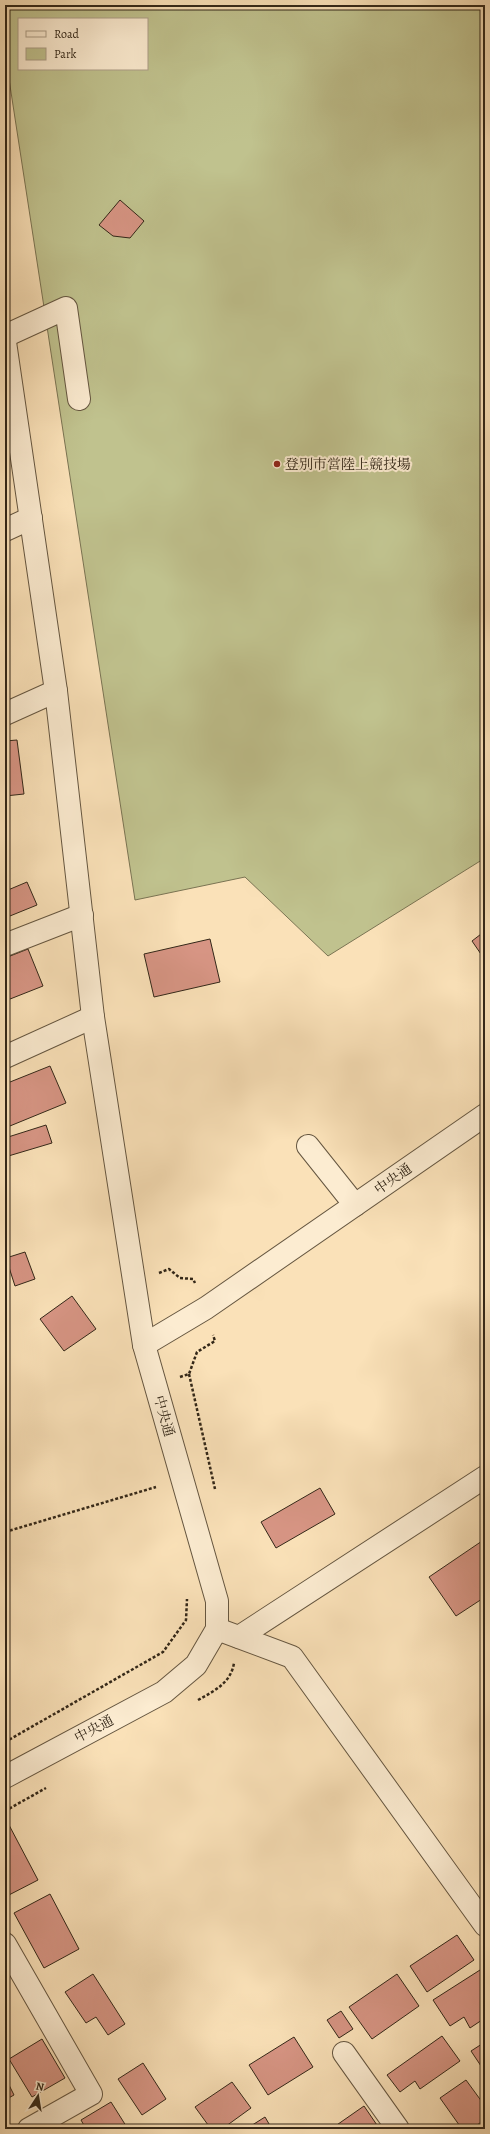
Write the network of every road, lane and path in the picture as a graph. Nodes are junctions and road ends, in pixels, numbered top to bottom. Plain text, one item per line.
1 (5, 336) edge
2 (5, 342) edge
3 (79, 399) dead end
4 (31, 518) junction
5 (5, 530) edge
6 (56, 691) junction
7 (5, 714) edge
8 (82, 915) junction
9 (5, 945) edge
10 (93, 1017) junction
11 (5, 1058) edge
12 (485, 1115) edge
13 (308, 1146) dead end
14 (355, 1206) junction
15 (144, 1345) junction
16 (189, 1374) dead end
17 (485, 1477) edge
18 (160, 1485) dead end
19 (216, 1496) dead end
20 (5, 1532) edge
21 (187, 1598) dead end
22 (217, 1629) junction
23 (239, 1637) junction
24 (195, 1702) dead end
25 (5, 1742) edge
26 (5, 1777) edge
27 (52, 1784) dead end
28 (5, 1811) edge
29 (485, 1925) edge
30 (5, 1944) edge
31 (344, 2053) dead end
32 (29, 2129) edge
33 (398, 2129) edge

1 - 3 street
2 - 4 street
4 - 5 street
4 - 6 street
6 - 7 street
6 - 8 street
8 - 9 street
8 - 10 street
10 - 11 street
10 - 15 street
12 - 14 street, 中央通
13 - 14 street
14 - 15 street, 中央通
15 - 22 street, 中央通
16 - 19 path
17 - 23 street
18 - 20 path
21 - 25 path
22 - 23 street
22 - 26 street, 中央通
23 - 24 path
23 - 29 street
27 - 28 path
30 - 32 street
31 - 33 street

